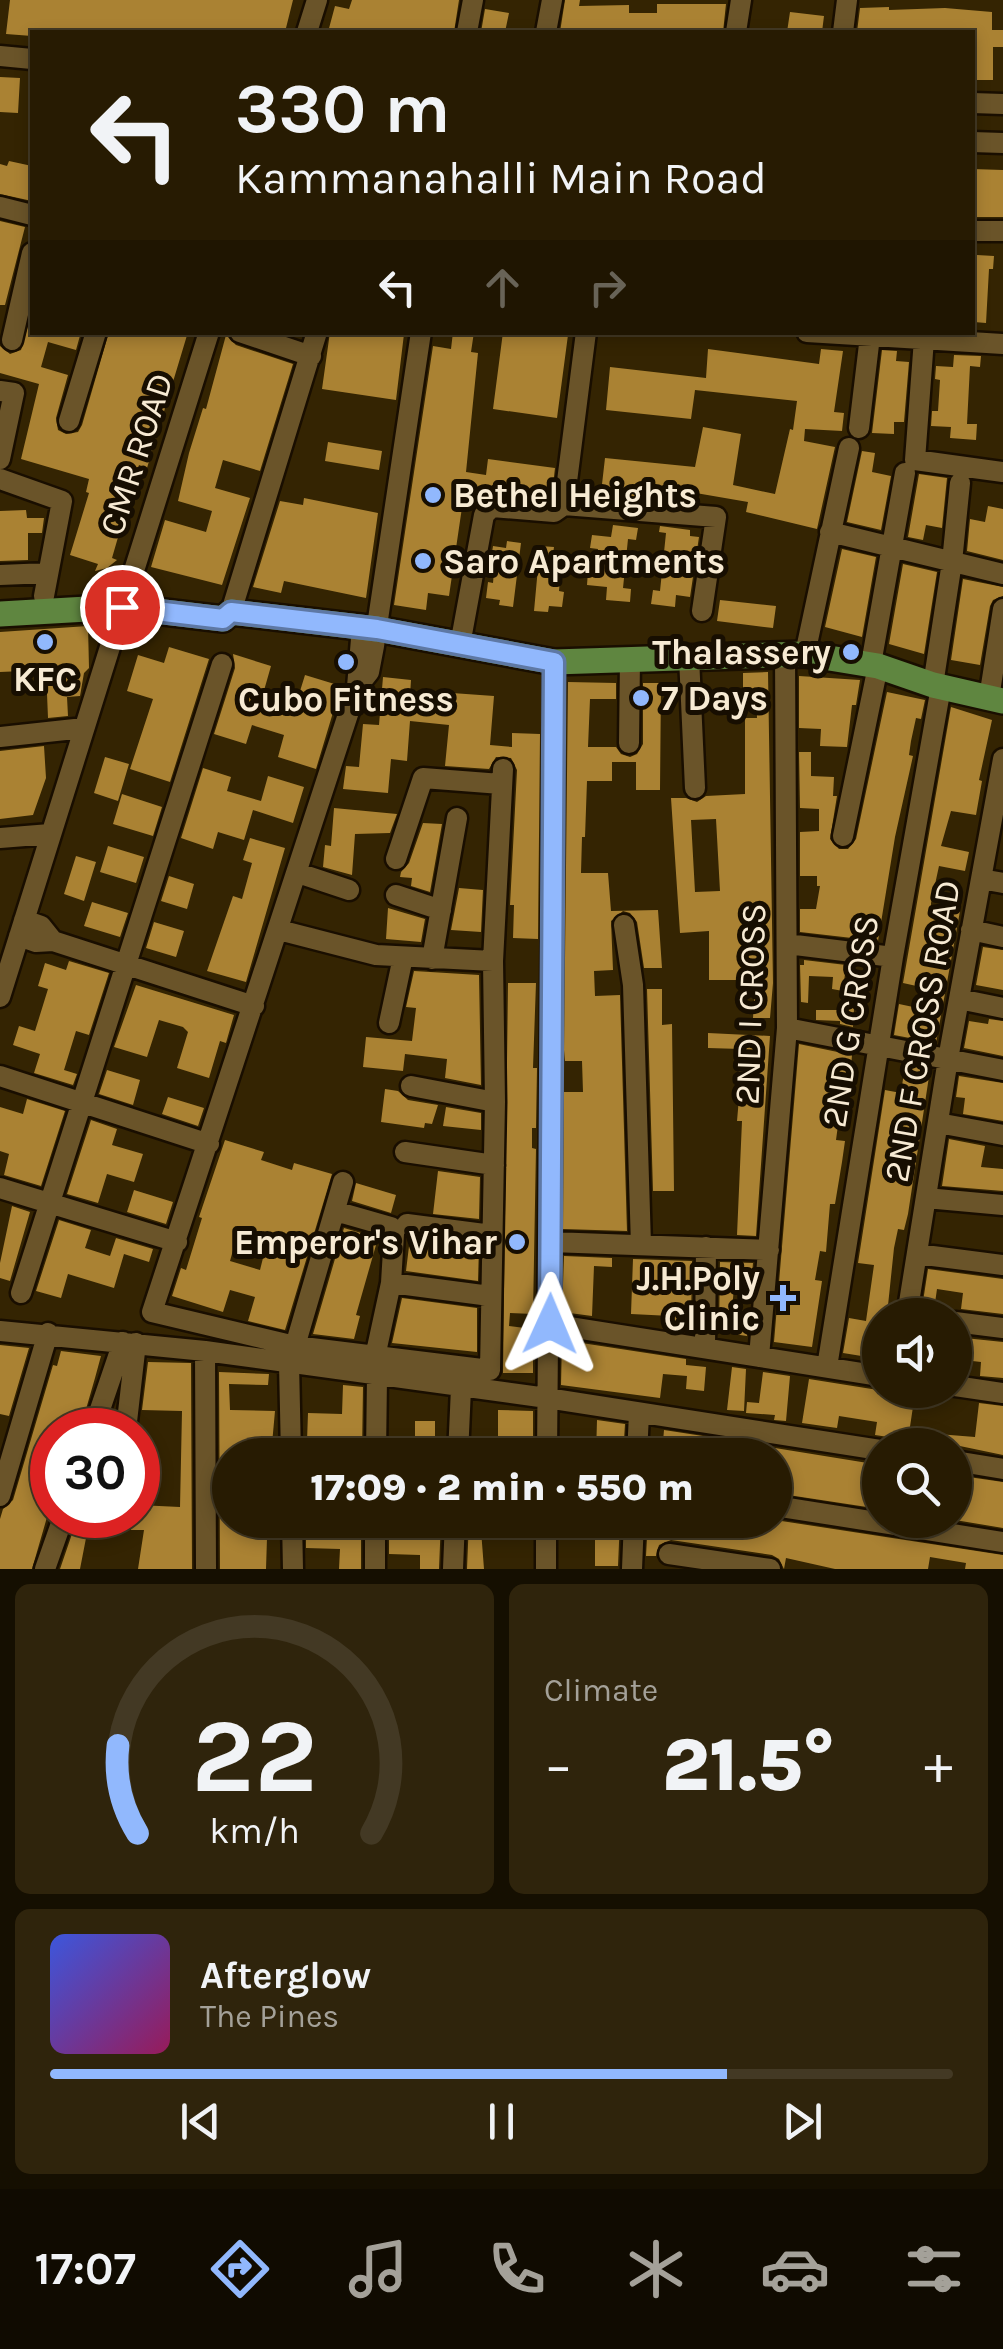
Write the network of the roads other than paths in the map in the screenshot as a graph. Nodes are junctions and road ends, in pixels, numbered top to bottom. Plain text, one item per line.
1 (317, 0) edge
2 (473, 0) edge
3 (552, 0) edge
4 (740, 0) edge
5 (847, 0) edge
6 (308, 30) edge
7 (468, 30) edge
8 (546, 30) edge
9 (736, 30) edge
10 (844, 30) edge
11 (0, 56) edge
12 (30, 59) edge
13 (975, 104) edge
14 (1003, 104) edge
15 (975, 142) edge
16 (1003, 143) edge
17 (0, 208) edge
18 (30, 214) edge
19 (975, 231) edge
20 (1003, 231) edge
21 (30, 262) edge
22 (95, 335) edge
23 (209, 335) edge
24 (249, 335) edge
25 (316, 335) edge
26 (420, 335) edge
27 (586, 335) edge
28 (854, 335) edge
29 (870, 336) junction
30 (924, 339) junction
31 (12, 340) dead end
32 (1003, 344) edge
33 (310, 356) junction
34 (0, 391) edge
35 (68, 422) dead end
36 (859, 428) dead end
37 (849, 448) dead end
38 (0, 459) edge
39 (1003, 472) edge
40 (905, 473) dead end
41 (0, 479) edge
42 (960, 484) dead end
43 (564, 505) junction
44 (830, 532) junction
45 (893, 547) junction
46 (952, 562) junction
47 (1003, 574) edge
48 (0, 575) edge
49 (46, 584) junction
50 (124, 598) junction
51 (0, 599) edge
52 (1003, 609) edge
53 (702, 611) dead end
54 (231, 612) junction
55 (0, 614) edge
56 (370, 628) junction
57 (460, 645) junction
58 (795, 654) junction
59 (689, 657) junction
60 (630, 659) junction
61 (554, 662) junction
62 (222, 664) dead end
63 (874, 665) junction
64 (937, 686) junction
65 (996, 699) edge
66 (84, 728) junction
67 (0, 737) edge
68 (629, 743) dead end
69 (1003, 759) edge
70 (694, 788) dead end
71 (457, 818) dead end
72 (50, 834) junction
73 (844, 836) dead end
74 (0, 838) edge
75 (396, 859) dead end
76 (298, 873) junction
77 (981, 879) junction
78 (1003, 882) edge
79 (349, 890) dead end
80 (396, 895) dead end
81 (441, 910) junction
82 (624, 924) dead end
83 (22, 928) junction
84 (279, 930) junction
85 (972, 930) junction
86 (1003, 937) edge
87 (787, 944) junction
88 (404, 957) junction
89 (893, 957) junction
90 (432, 959) junction
91 (493, 961) junction
92 (124, 965) junction
93 (0, 997) edge
94 (959, 999) junction
95 (254, 1006) junction
96 (1003, 1008) edge
97 (389, 1024) dead end
98 (787, 1028) junction
99 (879, 1044) junction
100 (948, 1059) junction
101 (1003, 1070) edge
102 (0, 1076) edge
103 (411, 1086) dead end
104 (82, 1101) junction
105 (495, 1102) junction
106 (938, 1123) junction
107 (1003, 1135) edge
108 (209, 1144) junction
109 (405, 1152) dead end
110 (494, 1165) junction
111 (343, 1182) dead end
112 (0, 1188) edge
113 (926, 1198) junction
114 (50, 1204) junction
115 (1003, 1205) edge
116 (335, 1211) junction
117 (407, 1224) dead end
118 (492, 1235) junction
119 (177, 1242) junction
120 (551, 1242) junction
121 (641, 1245) junction
122 (706, 1247) junction
123 (768, 1250) junction
124 (917, 1254) junction
125 (1003, 1265) edge
126 (391, 1283) junction
127 (21, 1293) dead end
128 (490, 1296) junction
129 (911, 1298) edge
130 (550, 1324) junction
131 (972, 1324) edge
132 (1003, 1328) edge
133 (0, 1330) edge
134 (48, 1333) junction
135 (129, 1342) junction
136 (704, 1348) junction
137 (205, 1351) junction
138 (292, 1355) junction
139 (760, 1356) junction
140 (376, 1366) junction
141 (826, 1367) junction
142 (862, 1373) edge
143 (461, 1388) junction
144 (972, 1388) edge
145 (1003, 1393) edge
146 (548, 1398) junction
147 (102, 1408) edge
148 (127, 1408) edge
149 (638, 1414) junction
150 (291, 1438) edge
151 (376, 1438) edge
152 (459, 1438) edge
153 (547, 1438) edge
154 (637, 1438) edge
155 (862, 1447) edge
156 (972, 1463) edge
157 (1003, 1468) edge
158 (0, 1496) edge
159 (792, 1509) edge
160 (56, 1538) edge
161 (292, 1538) edge
162 (375, 1538) edge
163 (454, 1538) edge
164 (546, 1538) edge
165 (633, 1538) edge
166 (1003, 1542) edge
167 (669, 1554) dead end
168 (45, 1569) edge
169 (206, 1569) edge
170 (292, 1569) edge
171 (374, 1569) edge
172 (452, 1569) edge
173 (546, 1569) edge
174 (632, 1569) edge
175 (770, 1569) edge

1 - 6 street
2 - 7 street
3 - 8 street
4 - 9 street
5 - 10 street
11 - 12 street
13 - 14 street
15 - 16 street
17 - 18 street
19 - 20 street
21 - 31 street
22 - 35 street
23 - 50 street, CMR ROAD
24 - 33 street
25 - 33 street
26 - 56 street
27 - 43 street
28 - 29 street
29 - 30 street
29 - 36 street
30 - 32 street
30 - 39 street
33 - 54 street
34 - 38 street
37 - 44 street, 2ND I CROSS
40 - 45 street
41 - 49 street
42 - 46 street, 2ND G CROSS
43 - 53 street
43 - 57 street
44 - 45 street
44 - 58 street, 2ND I CROSS
45 - 46 street
45 - 63 street
46 - 47 street
46 - 64 street, 2ND G CROSS
48 - 49 street
49 - 50 main road
49 - 51 main road
50 - 54 main road
50 - 55 main road
50 - 66 street, CMR ROAD
52 - 65 street
54 - 56 main road
56 - 57 main road
56 - 76 street
57 - 61 main road
58 - 59 main road
58 - 63 main road
58 - 87 street, 2ND I CROSS
59 - 60 main road
59 - 70 street
60 - 61 main road
60 - 68 street
61 - 120 street
62 - 92 street
63 - 64 main road
63 - 73 street
64 - 65 main road
64 - 89 street, 2ND G CROSS
66 - 67 street
66 - 72 street, CMR ROAD
69 - 77 street, 2ND F CROSS ROAD
71 - 81 street
72 - 74 street
72 - 83 street, CMR ROAD
75 - 91 street
76 - 79 street
76 - 84 street
77 - 78 street
77 - 85 street, 2ND F CROSS ROAD
80 - 81 street
81 - 90 street
82 - 121 street
83 - 92 street
83 - 93 street, CMR ROAD
84 - 88 street
84 - 95 street
85 - 86 street
85 - 94 street, 2ND F CROSS ROAD
87 - 89 street
87 - 98 street, 2ND I CROSS
88 - 90 street
88 - 97 street
89 - 99 street, 2ND G CROSS
90 - 91 street
91 - 105 street
92 - 95 street
92 - 104 street
94 - 96 street
94 - 100 street, 2ND F CROSS ROAD
95 - 108 street
98 - 99 street
98 - 123 street, 2ND I CROSS
99 - 100 street
99 - 141 street, 2ND G CROSS
100 - 101 street
100 - 106 street, 2ND F CROSS ROAD
102 - 104 street
103 - 105 street
104 - 108 street
104 - 114 street
105 - 110 street
106 - 107 street
106 - 113 street, 2ND F CROSS ROAD
108 - 119 street
109 - 110 street
110 - 118 street
111 - 116 street
112 - 114 street
113 - 115 street
113 - 124 street, 2ND F CROSS ROAD
114 - 119 street
114 - 127 street
116 - 126 street
116 - 138 street
117 - 118 street
118 - 128 street
119 - 138 street
120 - 121 street
120 - 130 street
121 - 122 street
122 - 123 street
122 - 136 street
123 - 139 street, 2ND I CROSS
124 - 125 street
124 - 129 street, 2ND F CROSS ROAD
126 - 128 street
126 - 140 street
128 - 140 street
130 - 136 street
130 - 146 street
131 - 132 street
133 - 134 street
134 - 135 street
134 - 158 street
135 - 137 street
135 - 147 street
135 - 148 street
136 - 139 street
137 - 138 street
137 - 169 street
138 - 140 street
138 - 150 street
139 - 141 street
140 - 143 street
140 - 151 street
141 - 142 street
143 - 146 street
143 - 152 street
144 - 145 street
146 - 149 street
146 - 153 street
149 - 154 street
149 - 155 street
156 - 157 street
159 - 166 street
160 - 168 street
161 - 170 street
162 - 171 street
163 - 172 street
164 - 173 street
165 - 174 street
167 - 175 street

